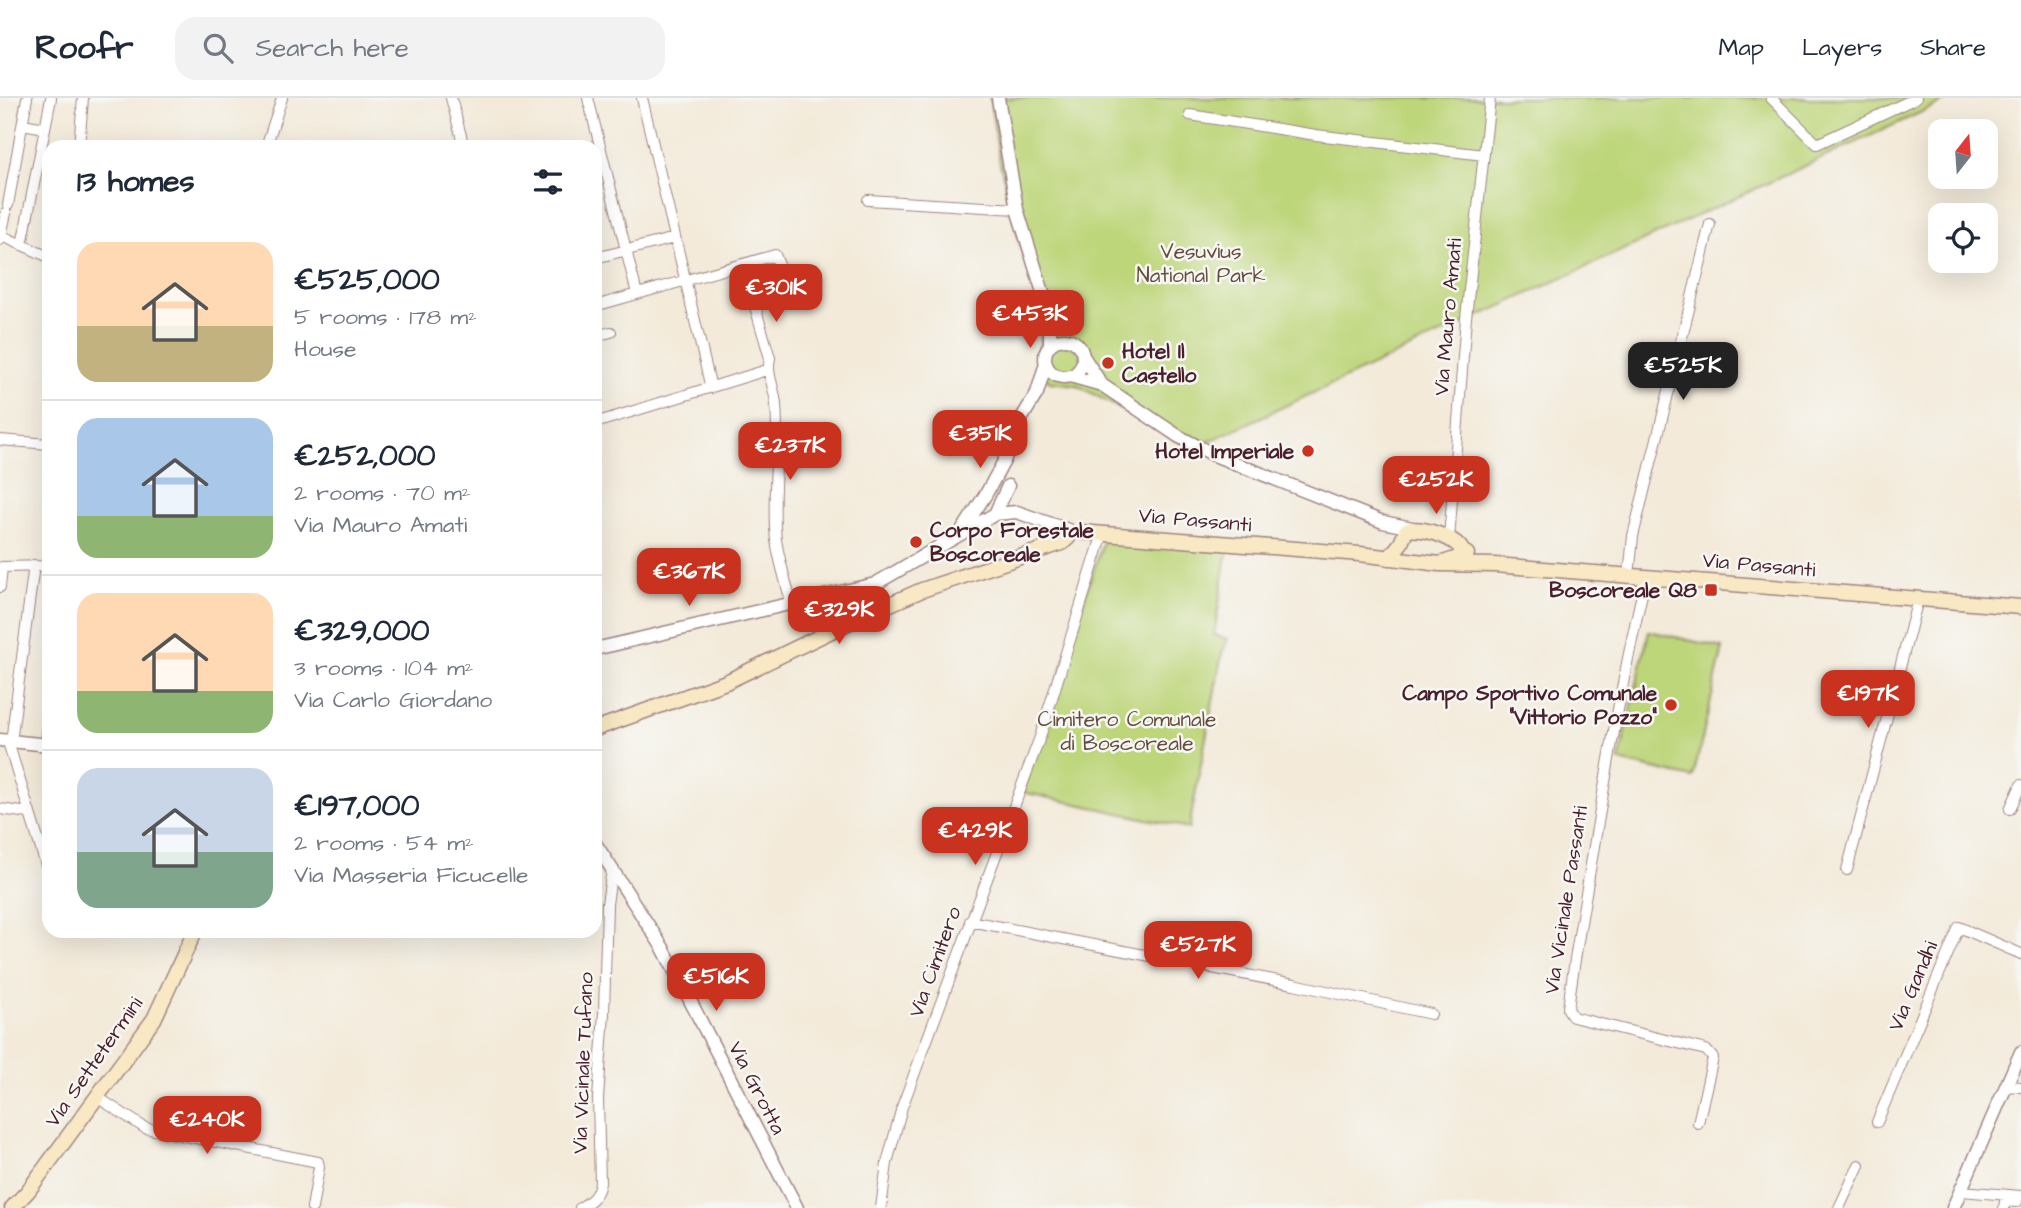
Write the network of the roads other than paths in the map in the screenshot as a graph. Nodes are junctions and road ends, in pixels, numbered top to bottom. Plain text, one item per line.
1 (27, 98) edge
2 (51, 98) edge
3 (83, 98) edge
4 (282, 98) edge
5 (451, 98) edge
6 (588, 98) edge
7 (642, 98) edge
8 (998, 98) edge
9 (1490, 98) edge
10 (1772, 98) edge
11 (1916, 98) edge
12 (1190, 115) dead end
13 (23, 124) junction
14 (45, 128) junction
15 (43, 140) edge
16 (80, 140) edge
17 (268, 140) edge
18 (462, 140) edge
19 (598, 140) edge
20 (42, 143) edge
21 (602, 154) edge
22 (1484, 155) junction
23 (867, 200) dead end
24 (1017, 209) junction
25 (1710, 224) dead end
26 (1, 237) edge
27 (675, 238) junction
28 (22, 245) junction
29 (626, 250) junction
30 (42, 254) edge
31 (602, 256) edge
32 (781, 270) dead end
33 (747, 279) dead end
34 (685, 281) junction
35 (637, 294) junction
36 (602, 304) edge
37 (1050, 314) junction
38 (611, 332) dead end
39 (602, 334) edge
40 (1073, 341) junction
41 (1050, 345) junction
42 (1083, 356) junction
43 (1046, 363) junction
44 (767, 370) junction
45 (1067, 377) junction
46 (1102, 386) junction
47 (710, 388) junction
48 (1037, 393) junction
49 (602, 422) edge
50 (0, 440) edge
51 (42, 443) edge
52 (1004, 461) junction
53 (1008, 486) junction
54 (986, 494) junction
55 (1017, 512) junction
56 (995, 514) junction
57 (1103, 533) junction
58 (960, 534) junction
59 (1072, 534) junction
60 (1405, 536) junction
61 (1449, 540) junction
62 (1462, 551) junction
63 (1389, 558) junction
64 (1423, 562) junction
65 (1440, 564) junction
66 (34, 565) junction
67 (1495, 565) junction
68 (42, 566) edge
69 (1629, 576) junction
70 (1646, 578) junction
71 (0, 587) edge
72 (1918, 598) junction
73 (791, 602) junction
74 (2021, 607) edge
75 (602, 646) edge
76 (602, 726) edge
77 (6, 741) edge
78 (42, 745) edge
79 (2021, 785) edge
80 (0, 809) edge
81 (2010, 809) dead end
82 (29, 813) junction
83 (42, 853) edge
84 (602, 854) edge
85 (612, 869) junction
86 (1847, 870) dead end
87 (970, 921) junction
88 (192, 938) edge
89 (2021, 954) edge
90 (1431, 1014) dead end
91 (2021, 1052) edge
92 (2006, 1086) junction
93 (2021, 1087) edge
94 (97, 1097) junction
95 (1877, 1122) dead end
96 (1698, 1123) dead end
97 (1859, 1165) dead end
98 (1961, 1191) junction
99 (2021, 1196) edge
100 (2021, 1202) edge
101 (12, 1208) edge
102 (312, 1208) edge
103 (580, 1208) edge
104 (797, 1208) edge
105 (881, 1208) edge
106 (1839, 1208) edge
107 (1953, 1208) edge
108 (2004, 1208) edge

1 - 13 street
2 - 14 street
3 - 16 street
4 - 17 street
5 - 18 street
6 - 19 street
7 - 27 street
8 - 24 street
9 - 22 street, Via Mauro Amati
10 - 11 street
12 - 22 street
13 - 14 street
13 - 26 street
14 - 15 street
20 - 28 street
21 - 29 street
22 - 61 street, Via Mauro Amati
23 - 24 street
24 - 37 street
25 - 69 street
26 - 28 street
27 - 29 street
27 - 34 street
28 - 30 street
29 - 31 street
29 - 35 street
32 - 34 street
33 - 44 street
34 - 35 street
34 - 47 street
35 - 36 street
37 - 40 street
37 - 41 street
38 - 39 street
40 - 41 street
40 - 42 street
41 - 43 street
42 - 45 street
42 - 46 street
43 - 45 street
43 - 48 street
44 - 47 street
44 - 73 street
45 - 46 street
45 - 48 street
46 - 60 street
47 - 49 street
48 - 52 street
50 - 51 street
52 - 53 street
52 - 54 street
53 - 55 street
53 - 56 street
54 - 56 street
54 - 58 street
55 - 56 street, Via Passanti
55 - 59 street, Via Passanti
56 - 58 street
57 - 59 main road, Via Passanti
57 - 63 main road, Via Passanti
57 - 87 street, Via Cimitero
58 - 73 street
59 - 76 main road
60 - 61 main road, Via Passanti
60 - 63 main road
60 - 64 main road
61 - 62 main road, Via Passanti
62 - 65 main road
62 - 67 main road, Via Passanti
63 - 64 main road, Via Passanti
64 - 65 main road, Via Passanti
65 - 67 main road, Via Passanti
66 - 68 street
66 - 71 street
66 - 77 street
67 - 69 main road, Via Passanti
69 - 70 main road, Via Passanti
70 - 72 main road, Via Passanti
70 - 96 street, Via Vicinale Passanti
72 - 74 main road, Via Passanti
72 - 86 street
73 - 75 street
77 - 78 street
77 - 82 street
79 - 81 street
80 - 82 street
82 - 83 street
84 - 85 street, Via Grotta
85 - 103 street, Via Vicinale Tufano
85 - 104 street, Via Grotta
87 - 90 street
87 - 105 street, Via Cimitero
88 - 94 main road, Via Settetermini
89 - 95 street, Via Gandhi
91 - 92 street
92 - 93 street
92 - 98 street
94 - 101 main road, Via Settetermini
94 - 102 street
97 - 106 street
98 - 99 street
98 - 107 street
100 - 108 street

